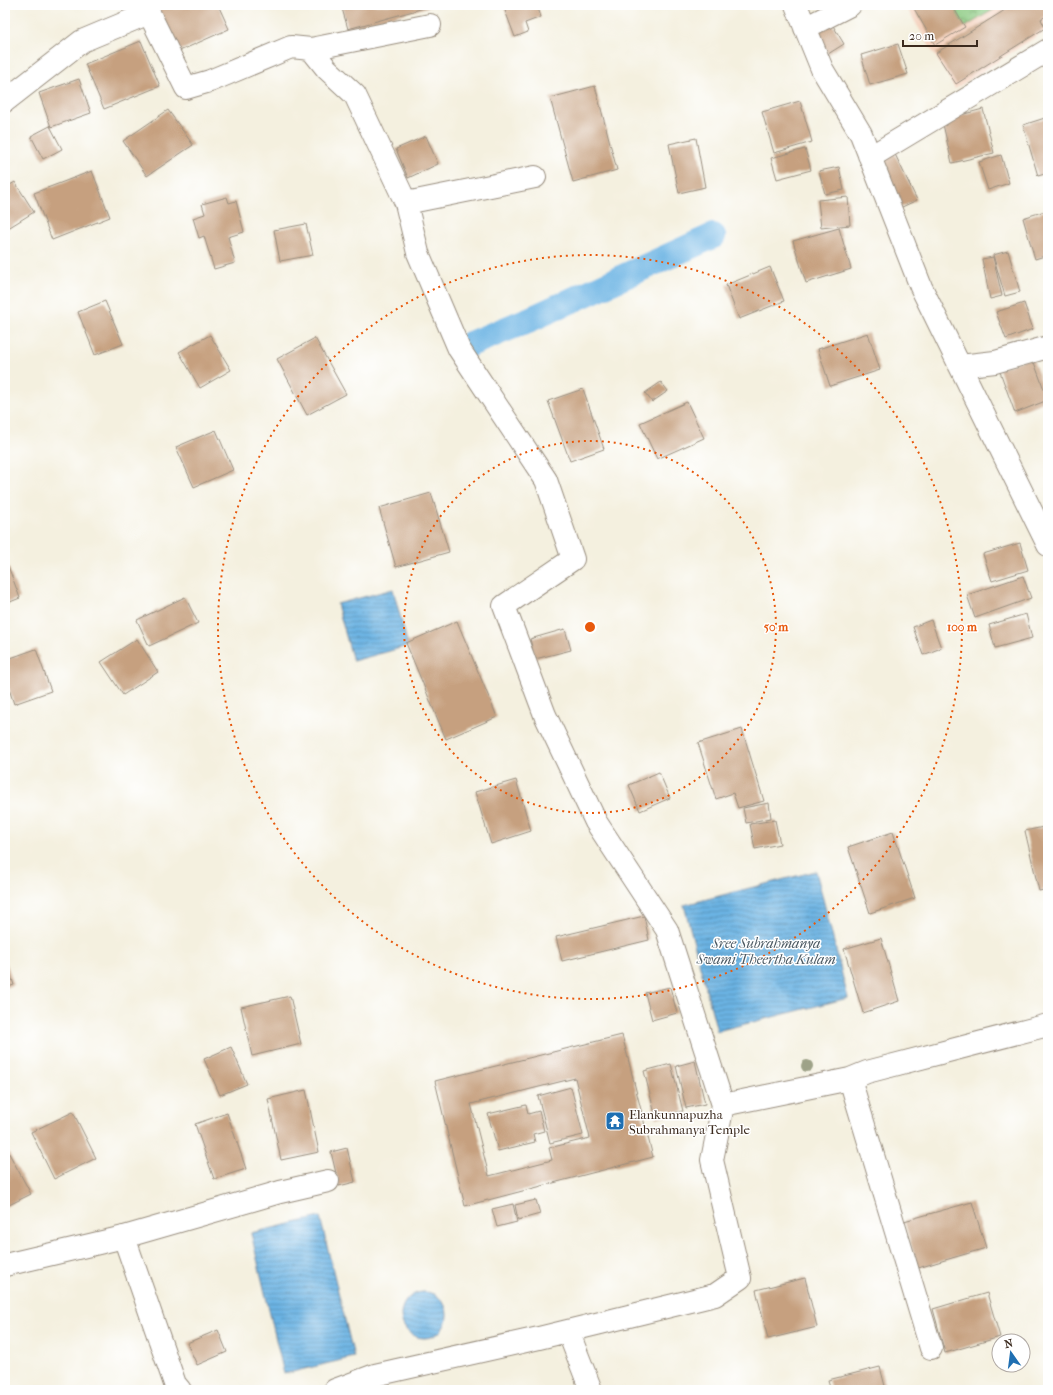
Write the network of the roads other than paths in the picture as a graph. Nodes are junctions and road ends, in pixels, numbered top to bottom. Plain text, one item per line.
1 (796, 5) edge
2 (850, 5) edge
3 (430, 25) dead end
4 (805, 28) junction
5 (311, 50) junction
6 (1048, 50) edge
7 (5, 101) edge
8 (869, 155) junction
9 (535, 177) dead end
10 (406, 203) junction
11 (1048, 347) edge
12 (960, 366) junction
13 (1048, 545) edge
14 (1048, 1025) edge
15 (850, 1079) junction
16 (723, 1105) junction
17 (328, 1181) dead end
18 (124, 1237) junction
19 (5, 1265) edge
20 (568, 1331) junction
21 (931, 1348) dead end
22 (180, 1390) edge
23 (335, 1390) edge
24 (591, 1390) edge

1 - 4 street
2 - 4 street
3 - 5 street
4 - 8 street
5 - 7 street
5 - 10 street
6 - 8 street
8 - 12 street
9 - 10 street
10 - 16 street
11 - 12 street
12 - 13 street
14 - 15 street
15 - 16 street
15 - 21 street
16 - 20 street
17 - 18 street
18 - 19 street
18 - 22 street
20 - 23 street
20 - 24 street

